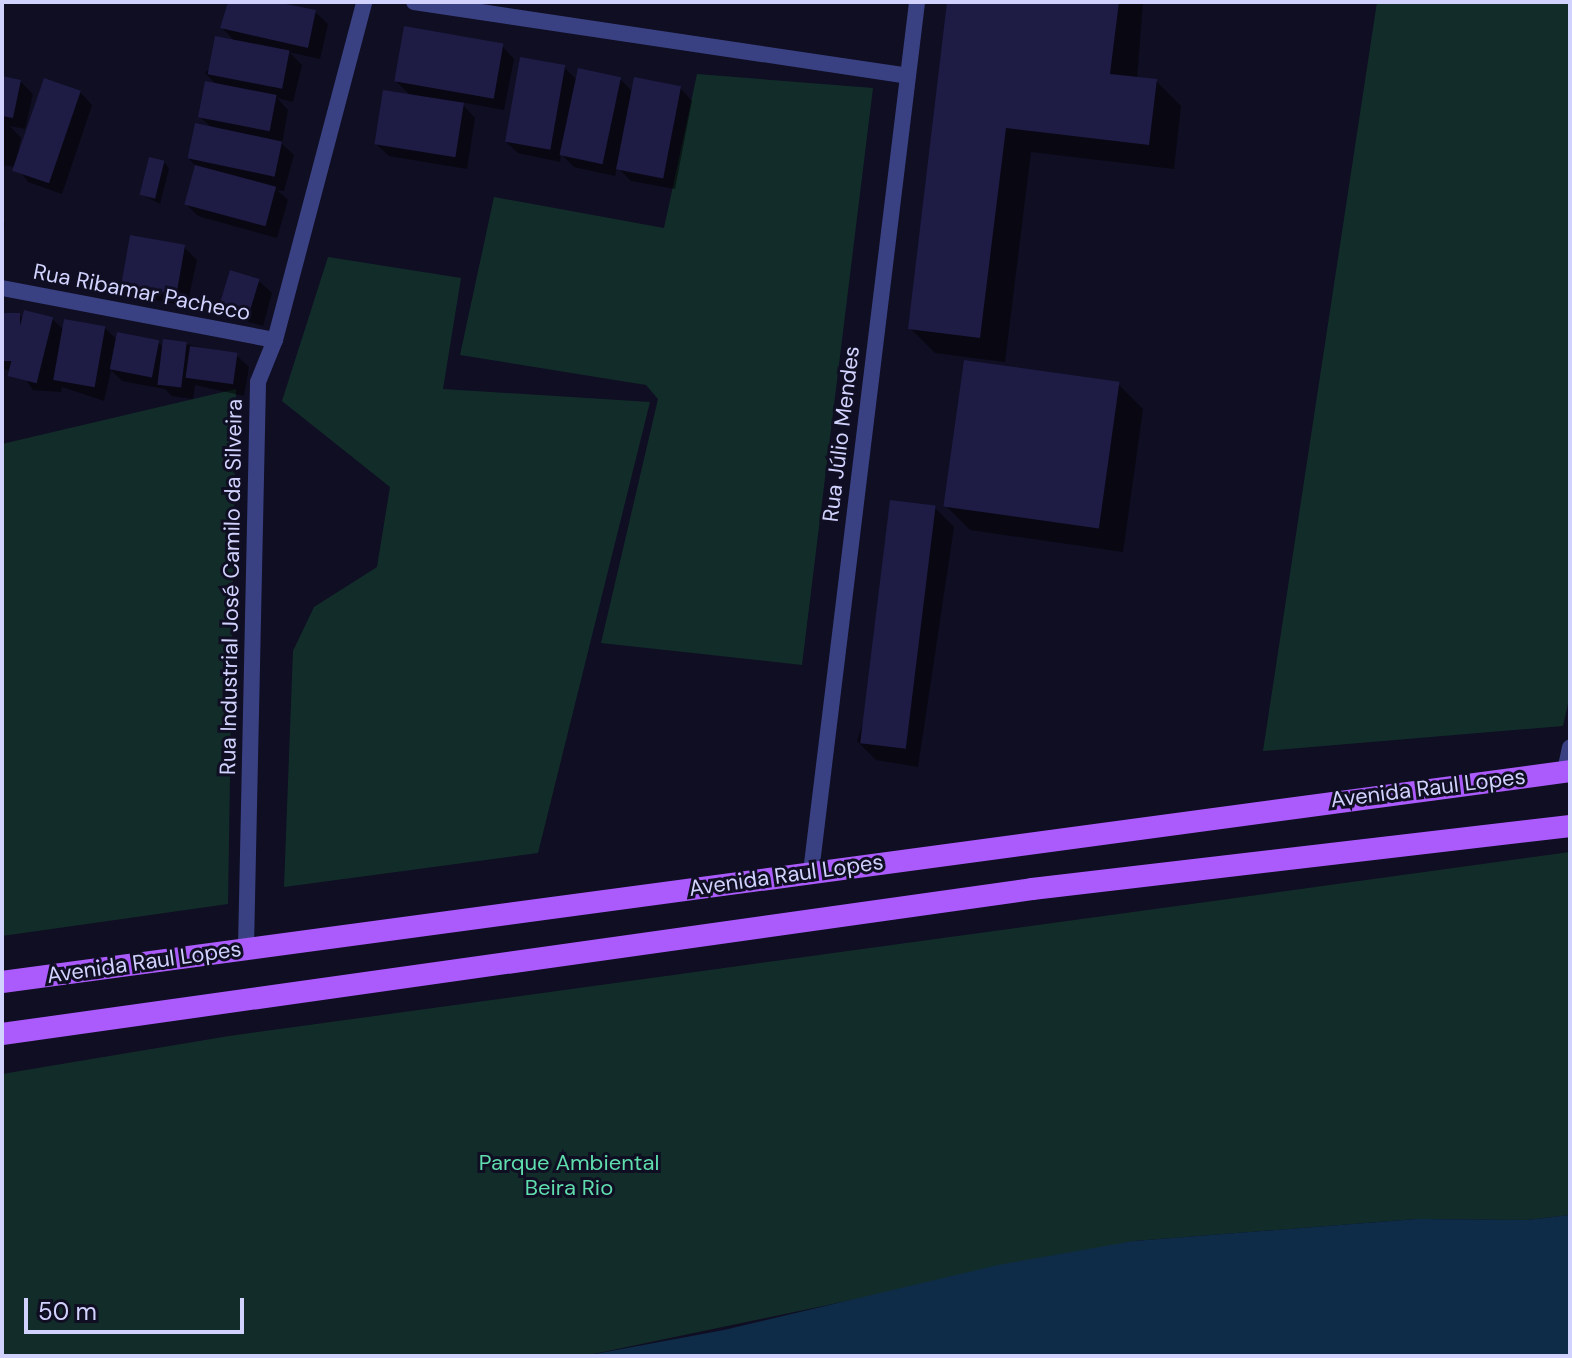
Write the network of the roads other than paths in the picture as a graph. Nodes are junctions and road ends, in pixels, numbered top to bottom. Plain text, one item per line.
1 (364, 2) edge
2 (414, 2) edge
3 (917, 2) edge
4 (907, 76) junction
5 (2, 288) edge
6 (275, 340) junction
7 (1570, 748) edge
8 (1567, 771) edge
9 (1570, 826) edge
10 (811, 872) junction
11 (246, 947) junction
12 (2, 982) edge
13 (2, 1034) edge

1 - 6 street, Rua Industrial José Camilo da Silveira
2 - 4 street
3 - 4 street, Rua Júlio Mendes
4 - 10 street, Rua Júlio Mendes
5 - 6 street, Rua Ribamar Pacheco
6 - 11 street, Rua Industrial José Camilo da Silveira
7 - 8 street
8 - 10 main road, Avenida Raul Lopes
9 - 13 main road
10 - 11 main road, Avenida Raul Lopes
11 - 12 main road, Avenida Raul Lopes

